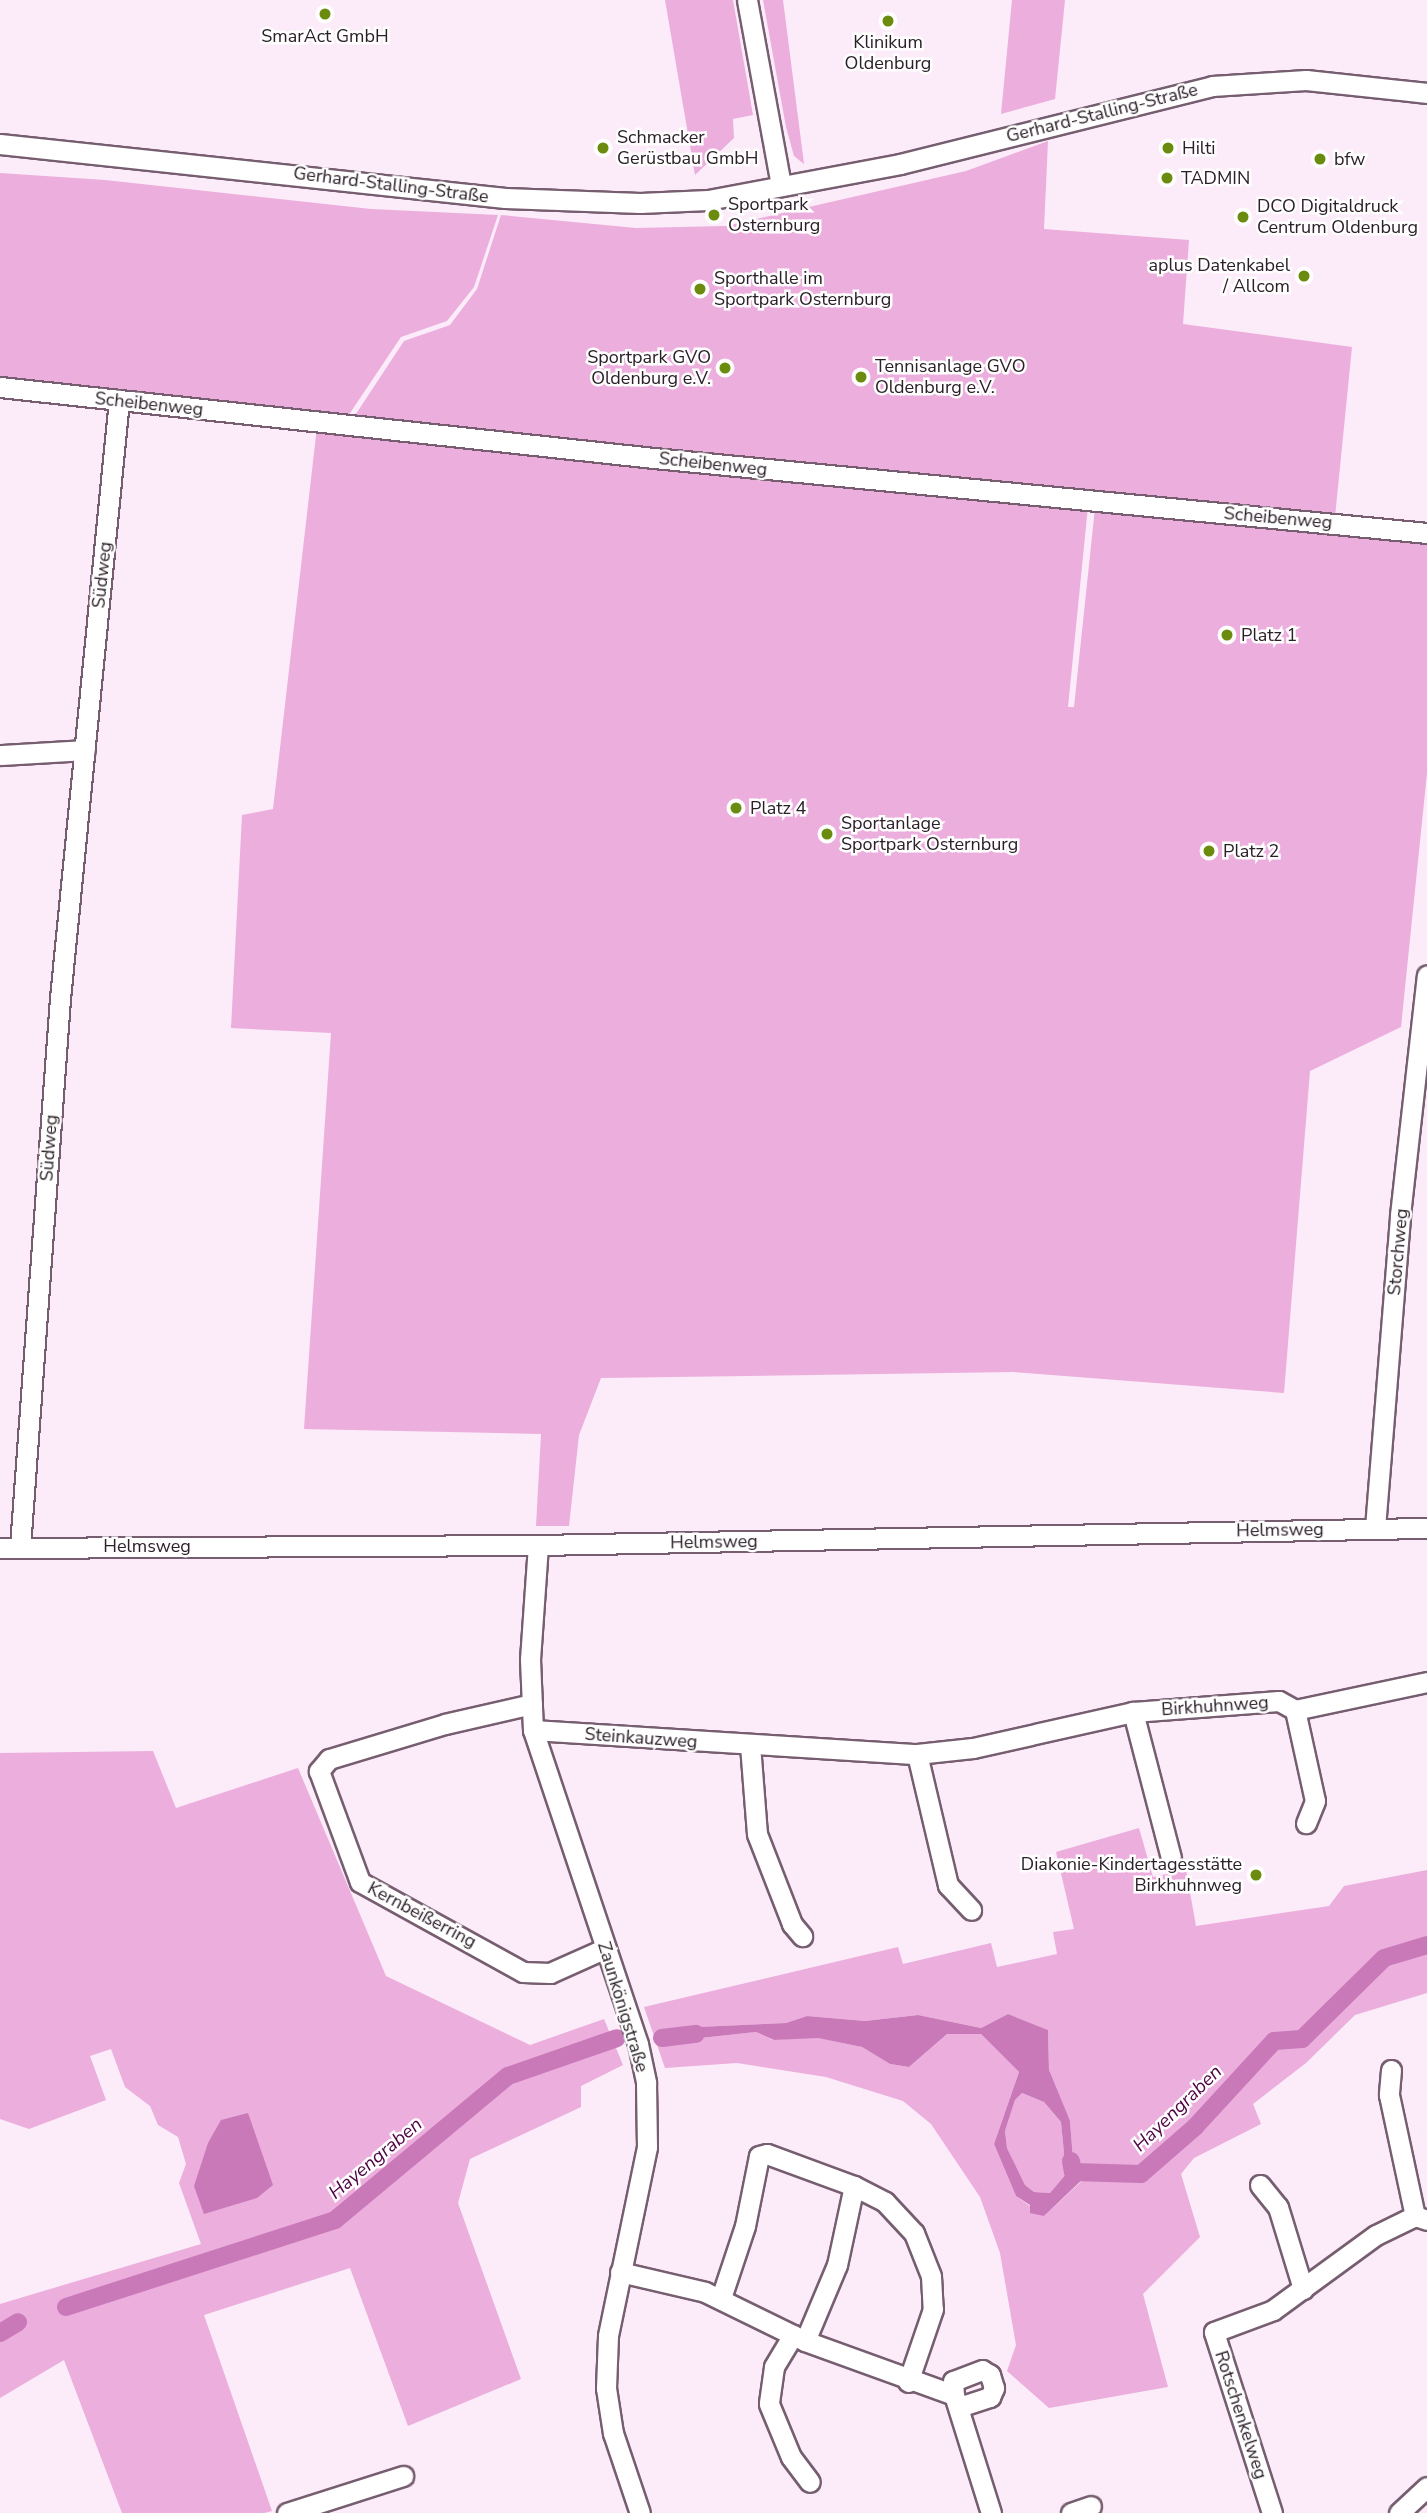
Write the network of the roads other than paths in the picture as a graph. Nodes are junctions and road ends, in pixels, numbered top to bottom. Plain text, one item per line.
1 (747, 0) edge
2 (1427, 93) edge
3 (0, 144) edge
4 (781, 186) junction
5 (0, 387) edge
6 (119, 401) junction
7 (1427, 533) edge
8 (85, 750) junction
9 (0, 755) edge
10 (1427, 976) edge
11 (1375, 1528) junction
12 (1427, 1528) edge
13 (538, 1545) junction
14 (20, 1547) junction
15 (0, 1548) edge
16 (1427, 1682) edge
17 (532, 1704) junction
18 (1295, 1710) junction
19 (1133, 1712) junction
20 (533, 1730) junction
21 (1022, 1736) joint
22 (750, 1745) junction
23 (918, 1754) junction
24 (1306, 1823) dead end
25 (1171, 1858) dead end
26 (971, 1910) dead end
27 (802, 1936) dead end
28 (606, 1948) junction
29 (1391, 2070) dead end
30 (1260, 2185) dead end
31 (854, 2186) junction
32 (1421, 2218) edge
33 (620, 2272) junction
34 (1303, 2289) junction
35 (721, 2298) junction
36 (799, 2338) junction
37 (908, 2382) junction
38 (403, 2476) dead end
39 (810, 2482) dead end
40 (1427, 2487) edge
41 (1091, 2506) dead end
42 (287, 2513) edge
43 (640, 2513) edge
44 (991, 2513) edge
45 (1071, 2513) edge
46 (1272, 2513) edge
47 (1399, 2513) edge

1 - 4 street
2 - 4 street, Gerhard-Stalling-Straße
3 - 4 street, Gerhard-Stalling-Straße
5 - 6 street, Scheibenweg
6 - 7 street, Scheibenweg
6 - 8 street, Südweg
8 - 9 street
8 - 14 street, Südweg
10 - 11 street, Storchweg
11 - 12 street, Helmsweg
11 - 13 street, Helmsweg
13 - 14 street, Helmsweg
13 - 17 street, Zaunkönigstraße
14 - 15 street, Helmsweg
16 - 18 street, Birkhuhnweg
17 - 20 street, Zaunkönigstraße
17 - 28 street, Kernbeißerring
18 - 19 street, Birkhuhnweg
18 - 24 street, Birkhuhnweg
19 - 21 street, Birkhuhnweg
19 - 25 street, Birkhuhnweg
20 - 22 street, Steinkauzweg
20 - 28 street, Zaunkönigstraße
21 - 23 street, Steinkauzweg
22 - 23 street, Steinkauzweg
22 - 27 street
23 - 26 street
28 - 33 street, Zaunkönigstraße
29 - 32 street, Rotschenkelweg
30 - 34 street
31 - 35 street
31 - 36 street
31 - 37 street
32 - 34 street, Rotschenkelweg
33 - 35 street
33 - 43 street, Zaunkönigstraße
34 - 46 street, Rotschenkelweg
35 - 36 street
36 - 37 street
36 - 39 street
37 - 44 street
38 - 42 street
40 - 47 street
41 - 45 street

